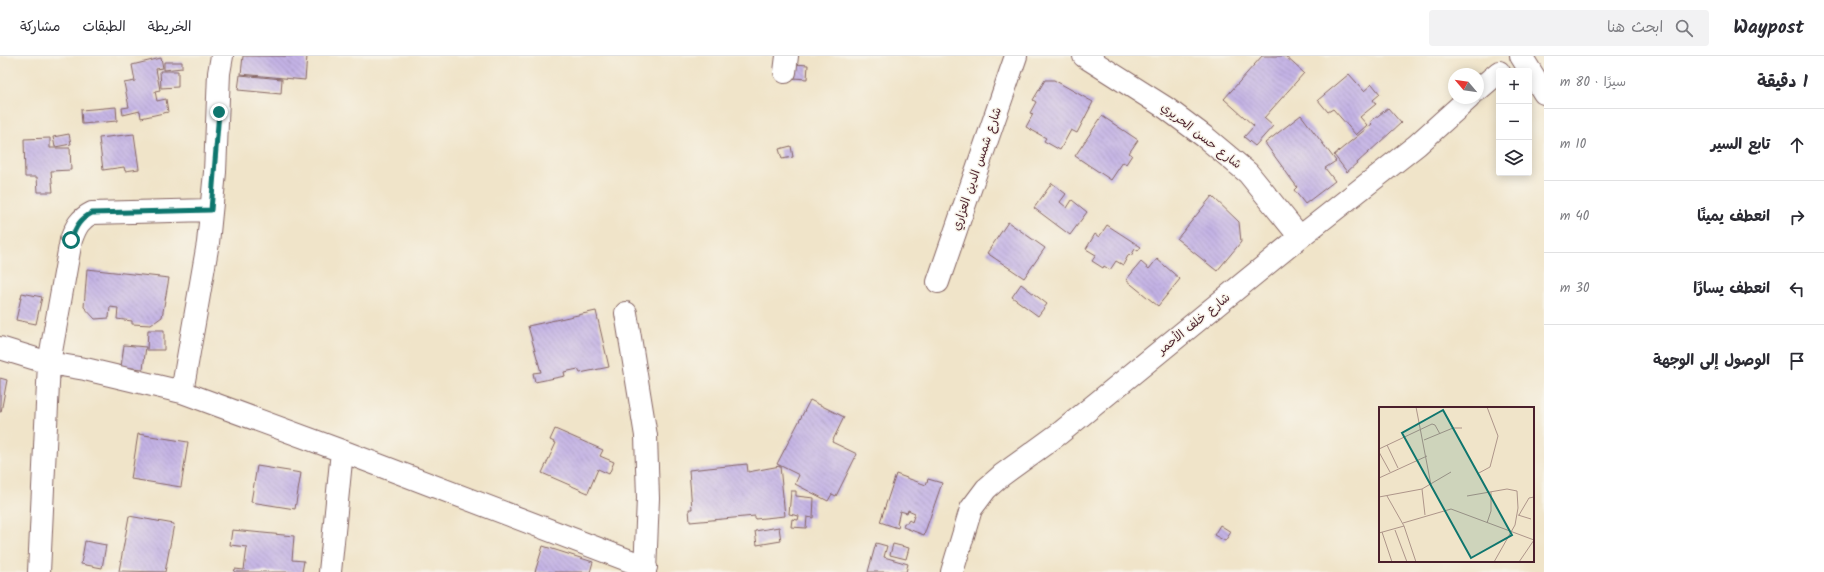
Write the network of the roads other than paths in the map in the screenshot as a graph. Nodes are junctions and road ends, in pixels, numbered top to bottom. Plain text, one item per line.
1 (222, 56) edge
2 (1016, 56) edge
3 (1084, 56) edge
4 (1517, 56) edge
5 (1521, 56) edge
6 (1503, 68) edge
7 (1496, 74) edge
8 (1484, 85) edge
9 (1544, 93) edge
10 (1462, 104) edge
11 (211, 210) junction
12 (1300, 237) junction
13 (938, 282) dead end
14 (626, 312) dead end
15 (0, 348) edge
16 (49, 363) junction
17 (182, 392) junction
18 (342, 451) junction
19 (646, 569) edge
20 (39, 572) edge
21 (330, 572) edge
22 (952, 572) edge

1 - 11 street
2 - 13 street, شارع شمس الدين العزاري
3 - 12 street, شارع حسن الحريري
4 - 6 street
5 - 9 street
7 - 8 street
10 - 12 street, شارع خلف الأحمر
11 - 16 street
11 - 17 street
12 - 22 street, شارع خلف الأحمر
14 - 19 street
15 - 16 street
16 - 17 street
16 - 20 street
17 - 18 street
18 - 19 street
18 - 21 street

